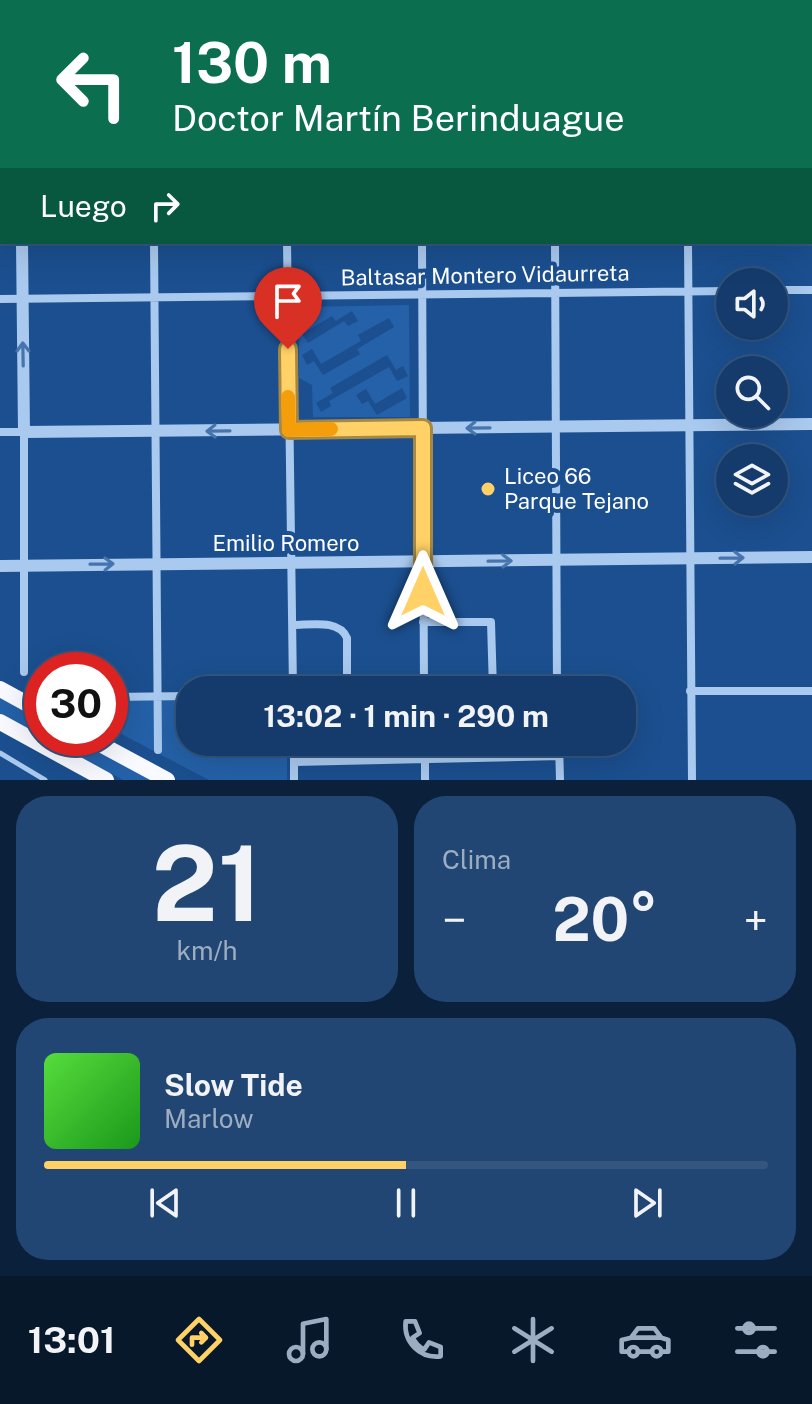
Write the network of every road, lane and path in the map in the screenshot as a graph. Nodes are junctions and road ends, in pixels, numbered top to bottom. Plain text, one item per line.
1 (22, 244) edge
2 (154, 244) edge
3 (287, 244) edge
4 (422, 244) edge
5 (555, 244) edge
6 (688, 244) edge
7 (788, 290) edge
8 (812, 290) edge
9 (689, 291) junction
10 (716, 291) edge
11 (555, 293) junction
12 (423, 294) junction
13 (288, 296) junction
14 (155, 297) junction
15 (0, 299) edge
16 (22, 299) junction
17 (689, 423) junction
18 (812, 424) edge
19 (556, 427) junction
20 (423, 428) junction
21 (289, 430) junction
22 (156, 431) junction
23 (0, 432) edge
24 (24, 432) junction
25 (812, 557) edge
26 (689, 559) junction
27 (556, 560) junction
28 (422, 562) junction
29 (157, 564) junction
30 (292, 564) junction
31 (24, 565) junction
32 (0, 566) edge
33 (423, 622) junction
34 (293, 625) junction
35 (24, 652) edge
36 (293, 676) edge
37 (347, 676) edge
38 (424, 676) edge
39 (493, 676) edge
40 (557, 676) edge
41 (0, 689) edge
42 (690, 691) junction
43 (812, 691) edge
44 (158, 696) junction
45 (176, 696) edge
46 (128, 697) edge
47 (24, 702) edge
48 (0, 722) edge
49 (158, 750) dead end
50 (0, 753) edge
51 (122, 756) edge
52 (294, 756) edge
53 (560, 756) joint
54 (425, 759) junction
55 (294, 762) junction
56 (26, 768) junction
57 (26, 780) edge
58 (45, 780) edge
59 (106, 780) edge
60 (167, 780) edge
61 (294, 780) edge
62 (425, 780) edge
63 (560, 780) edge
64 (692, 780) edge

1 - 16 street
2 - 14 street
3 - 13 street
4 - 12 street
5 - 11 street
6 - 9 street
7 - 8 street
9 - 10 street, Baltasar Montero Vidaurreta
9 - 11 street, Baltasar Montero Vidaurreta
9 - 17 street
11 - 12 street, Baltasar Montero Vidaurreta
11 - 19 street
12 - 13 street, Baltasar Montero Vidaurreta
12 - 20 street
13 - 14 street, Baltasar Montero Vidaurreta
13 - 21 street
14 - 16 street, Baltasar Montero Vidaurreta
14 - 22 street
15 - 16 street, Baltasar Montero Vidaurreta
24 -> 16 street
17 - 18 street
17 - 19 street
17 - 26 street
19 -> 20 street
19 - 27 street
20 - 21 street
20 - 28 street
21 -> 22 street
21 - 30 street
22 - 24 street
22 - 29 street
23 - 24 street
24 - 31 street
26 -> 25 street, Emilio Romero
26 - 27 street, Emilio Romero
26 - 42 street
28 -> 27 street, Emilio Romero
27 - 40 street
28 - 30 street, Emilio Romero
28 - 33 street
29 - 30 street, Emilio Romero
31 -> 29 street, Emilio Romero
29 - 44 street
30 - 34 street
31 - 32 street, Emilio Romero
31 - 35 street
33 - 38 street
33 - 39 street
34 - 36 street
34 - 37 street
41 - 47 highway
42 - 43 street
42 - 64 street
44 - 45 street
44 - 46 street
44 - 49 street
48 - 59 highway
50 - 56 lane
51 - 60 highway
52 - 55 street
53 - 54 street
53 - 63 street
54 - 55 street
54 - 62 street
55 - 61 street
56 - 57 lane
56 - 58 lane

